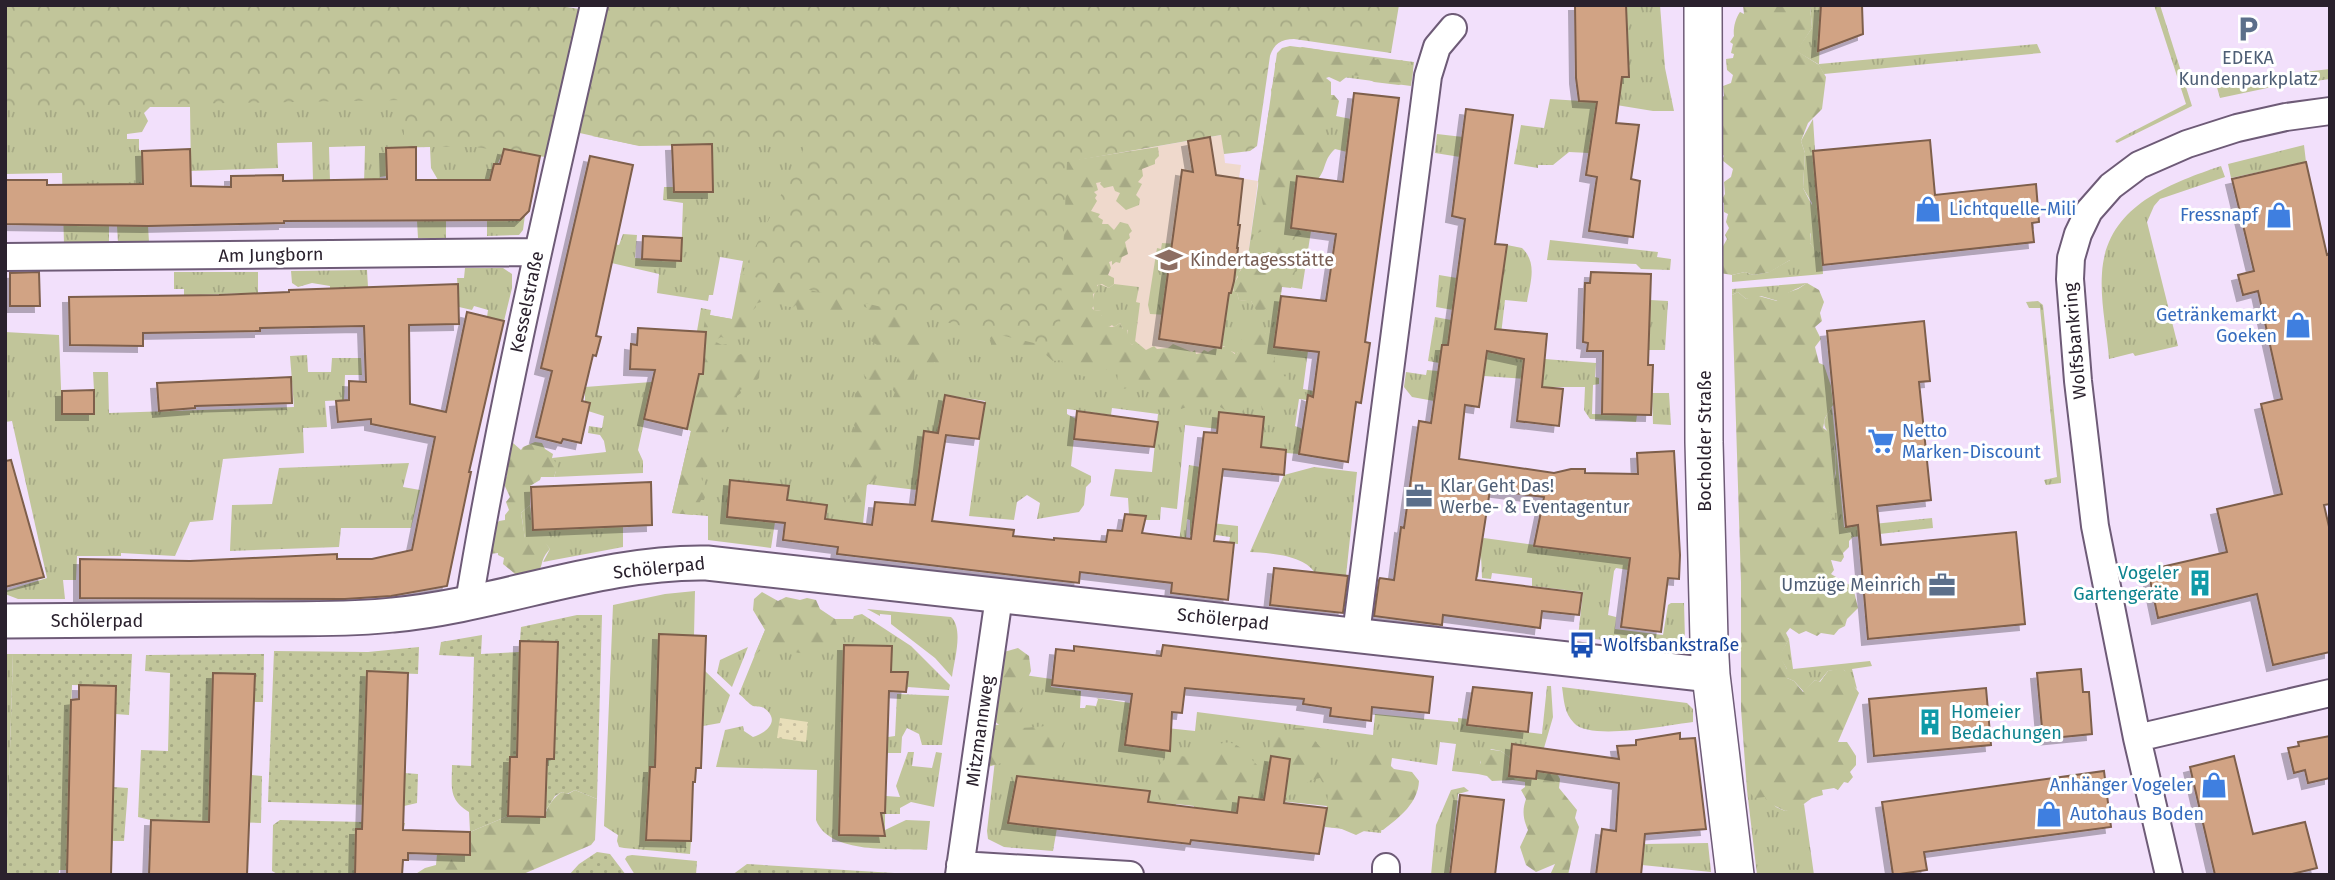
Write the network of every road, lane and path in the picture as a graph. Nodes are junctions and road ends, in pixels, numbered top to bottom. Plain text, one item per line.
1 (594, 5) edge
2 (1703, 5) edge
3 (1453, 28) dead end
4 (2330, 111) edge
5 (537, 253) junction
6 (5, 257) edge
7 (999, 597) junction
8 (469, 602) junction
9 (5, 621) edge
10 (1356, 634) junction
11 (1711, 675) junction
12 (2330, 693) edge
13 (2137, 738) junction
14 (959, 870) edge
15 (1130, 875) edge
16 (1735, 875) edge
17 (2169, 875) edge

1 - 5 street, Kesselstraße
2 - 11 main road, Bocholder Straße
3 - 10 street
4 - 13 street, Wolfsbankring
5 - 6 street, Am Jungborn
5 - 8 street, Kesselstraße
7 - 8 street, Schölerpad
7 - 10 street, Schölerpad
7 - 14 street, Mitzmannweg
8 - 9 street, Schölerpad
10 - 11 street, Schölerpad
11 - 16 main road, Bocholder Straße
12 - 13 street
13 - 17 street, Wolfsbankring
14 - 15 street, Mitzmannweg

